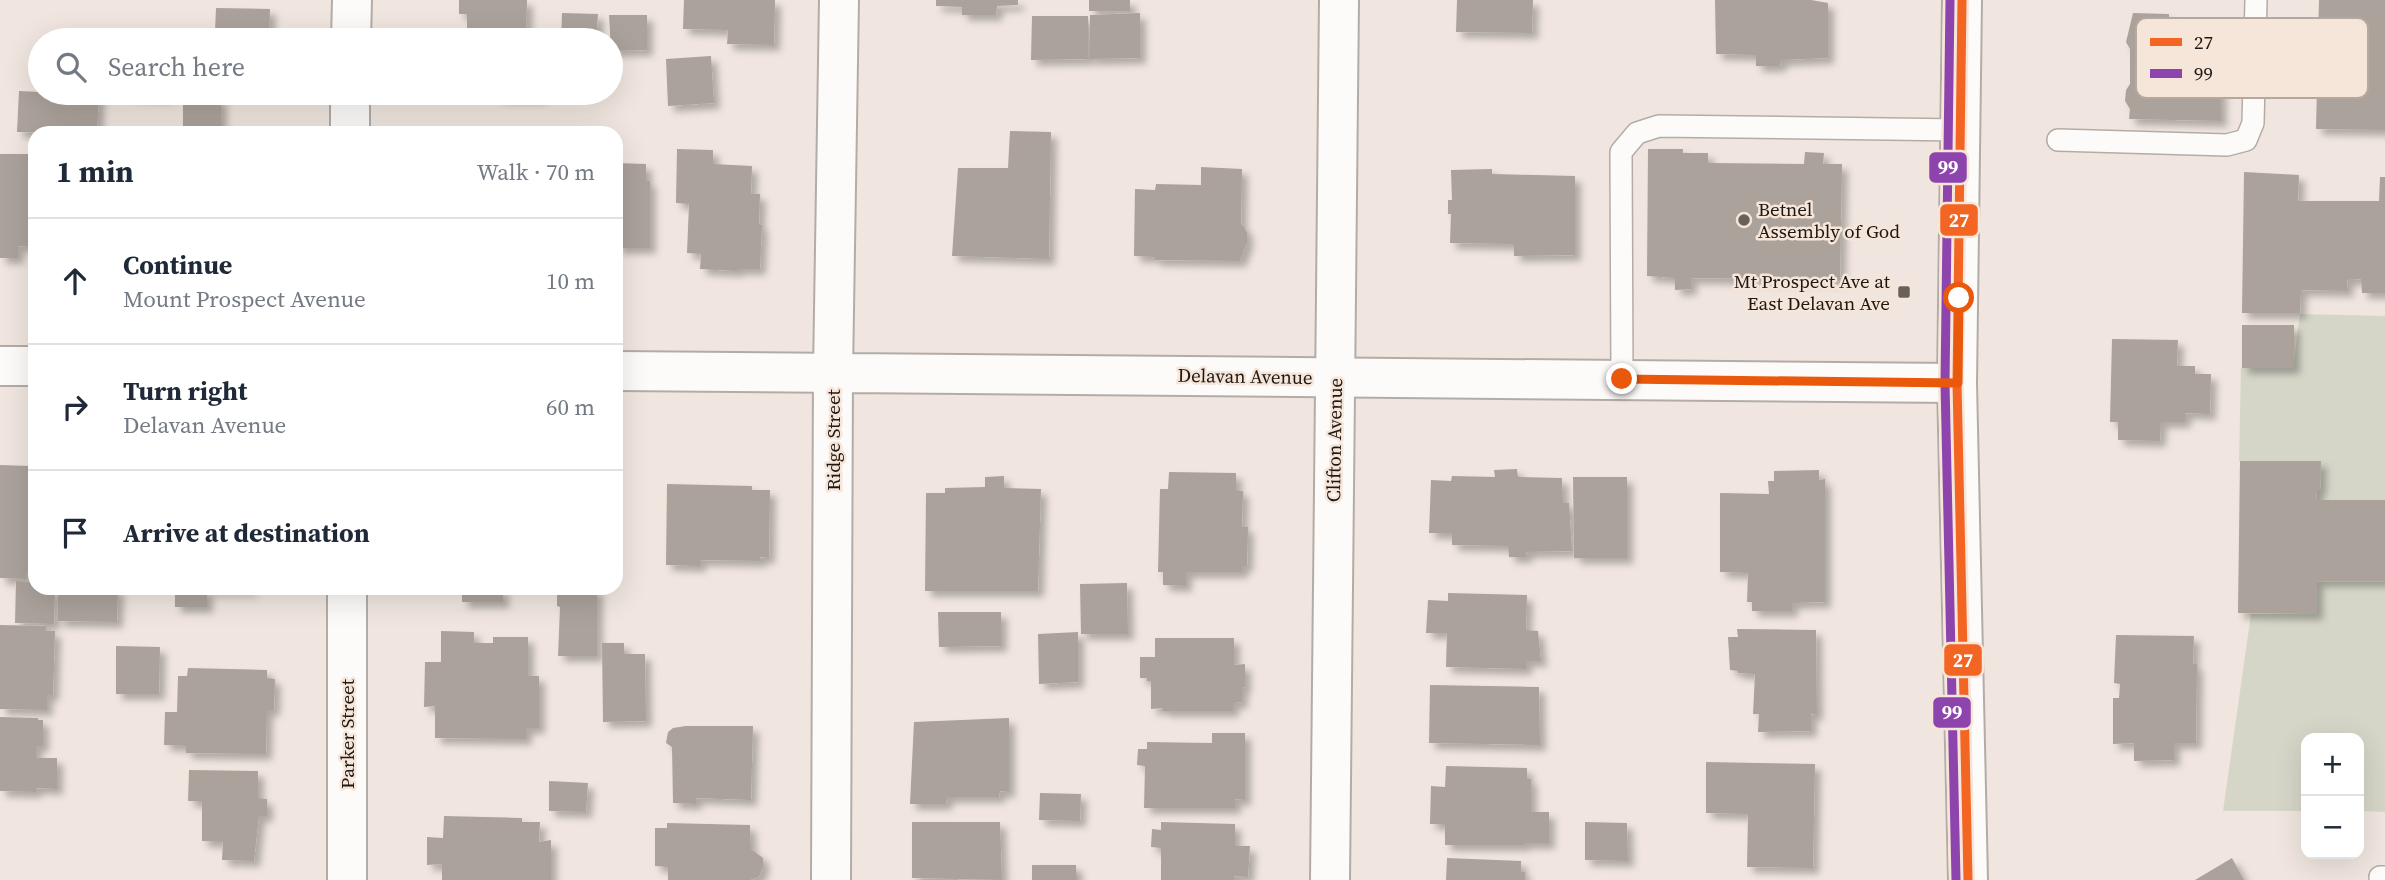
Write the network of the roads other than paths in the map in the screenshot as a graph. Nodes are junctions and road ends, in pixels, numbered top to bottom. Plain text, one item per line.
1 (352, 0) edge
2 (839, 0) edge
3 (1339, 0) edge
4 (1962, 0) edge
5 (2256, 0) edge
6 (2256, 18) edge
7 (351, 28) edge
8 (2254, 98) edge
9 (350, 105) edge
10 (350, 126) edge
11 (1961, 130) junction
12 (2058, 140) dead end
13 (0, 366) edge
14 (28, 366) edge
15 (623, 371) edge
16 (833, 373) junction
17 (1335, 377) junction
18 (1622, 379) junction
19 (1958, 383) junction
20 (347, 595) edge
21 (347, 880) edge
22 (831, 880) edge
23 (1330, 880) edge
24 (1968, 880) edge

1 - 7 street
2 - 16 street, Ridge Street
3 - 17 street, Clifton Avenue
4 - 11 street
5 - 6 lane
8 - 12 lane
9 - 10 street
11 - 18 lane
11 - 19 street
13 - 14 street
15 - 16 street, Delavan Avenue
16 - 17 street, Delavan Avenue
16 - 22 street, Ridge Street
17 - 18 street, Delavan Avenue
17 - 23 street, Clifton Avenue
18 - 19 street, Delavan Avenue
19 - 24 street
20 - 21 street, Parker Street

